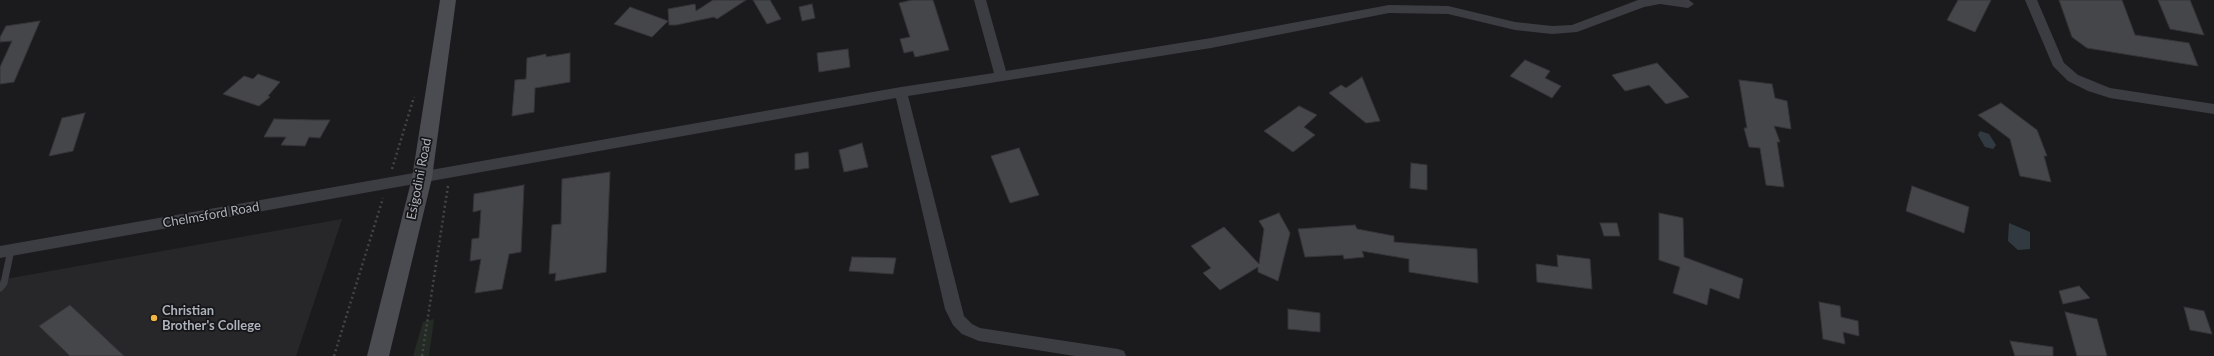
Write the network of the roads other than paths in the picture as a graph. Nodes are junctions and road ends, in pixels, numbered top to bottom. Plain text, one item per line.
1 (448, 0) edge
2 (980, 0) edge
3 (1660, 0) edge
4 (2031, 0) edge
5 (1688, 4) dead end
6 (1001, 76) junction
7 (902, 92) junction
8 (2214, 109) edge
9 (422, 178) junction
10 (5, 251) edge
11 (0, 288) edge
12 (378, 356) edge
13 (1118, 356) edge

1 - 9 main road, Esigodini Road
2 - 6 street
3 - 5 street, Chelmsford Road
3 - 6 street, Chelmsford Road
4 - 8 street
6 - 7 street, Chelmsford Road
7 - 9 street, Chelmsford Road
7 - 13 street
9 - 10 street, Chelmsford Road
9 - 12 main road, Esigodini Road
10 - 11 lane

